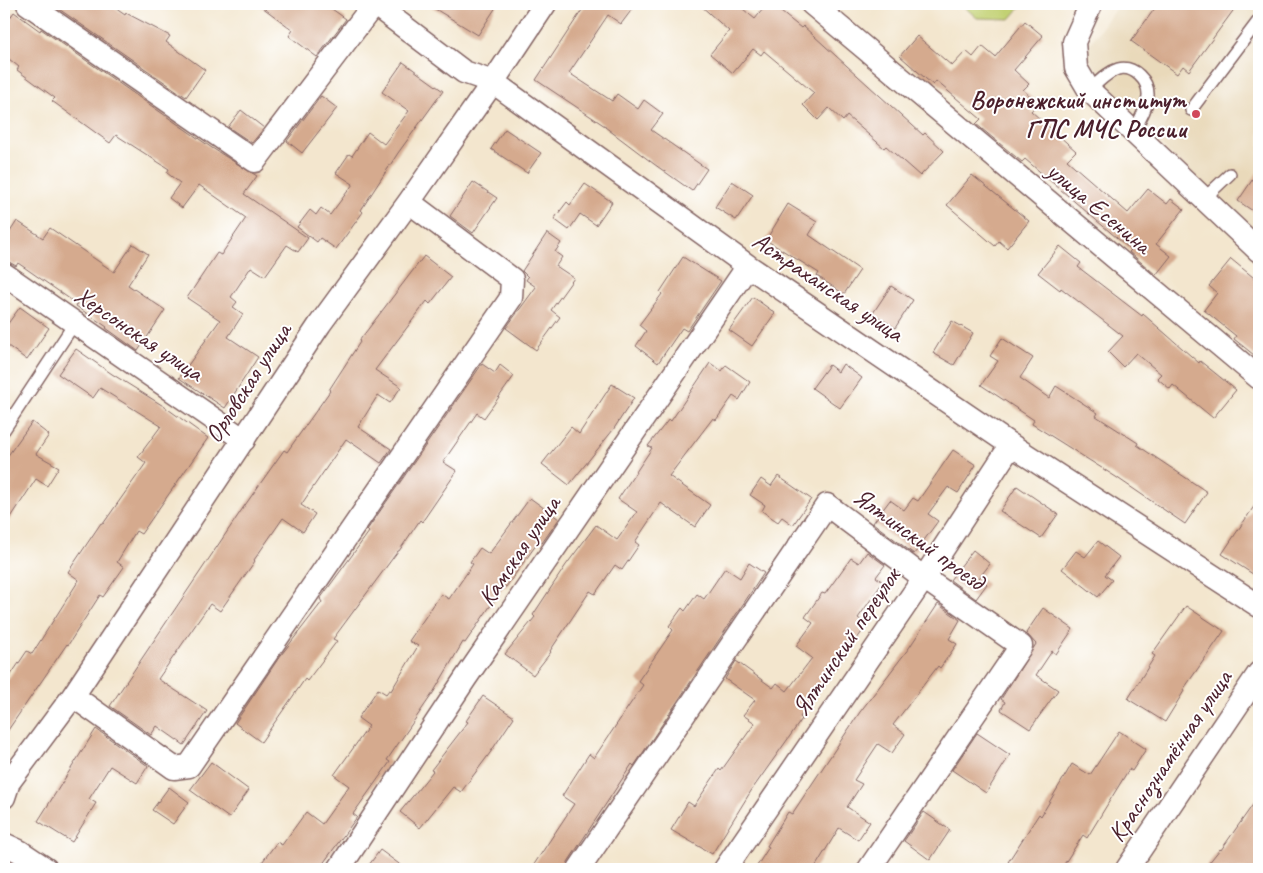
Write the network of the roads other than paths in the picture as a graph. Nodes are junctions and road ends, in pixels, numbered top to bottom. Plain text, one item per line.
1 (28, 4) edge
2 (374, 4) edge
3 (545, 4) edge
4 (812, 4) edge
5 (1091, 4) edge
6 (1259, 20) edge
7 (493, 82) junction
8 (1089, 90) junction
9 (1191, 110) dead end
10 (1133, 132) junction
11 (1230, 174) dead end
12 (409, 202) junction
13 (1208, 202) junction
14 (1259, 251) edge
15 (748, 266) junction
16 (4, 274) edge
17 (74, 324) junction
18 (1259, 378) edge
19 (4, 430) edge
20 (244, 440) junction
21 (1011, 445) junction
22 (924, 578) junction
23 (1259, 606) edge
24 (1259, 673) edge
25 (73, 696) junction
26 (6, 786) edge
27 (4, 844) edge
28 (46, 869) edge
29 (338, 869) edge
30 (579, 869) edge
31 (724, 869) edge
32 (869, 869) edge
33 (1127, 869) edge

1 - 2 street
2 - 7 street, Астраханская улица
3 - 7 street, Орловская улица
4 - 18 street, улица Есенина
5 - 8 street
6 - 9 lane
7 - 12 street, Орловская улица
7 - 15 street, Астраханская улица
8 - 10 street
8 - 10 lane
10 - 13 street
11 - 13 lane
12 - 20 street, Орловская улица
12 - 25 street
13 - 14 street
15 - 21 street, Астраханская улица
15 - 29 street, Камская улица
16 - 17 street, Херсонская улица
17 - 19 lane
17 - 20 street, Херсонская улица
20 - 25 street, Орловская улица
21 - 22 street, Ялтинский переулок
21 - 23 street, Астраханская улица
22 - 30 street, Ялтинский проезд
22 - 31 street, Ялтинский переулок
22 - 32 street, Ялтинский проезд
24 - 33 street, Краснознамённая улица
25 - 26 street, Орловская улица
27 - 28 street

